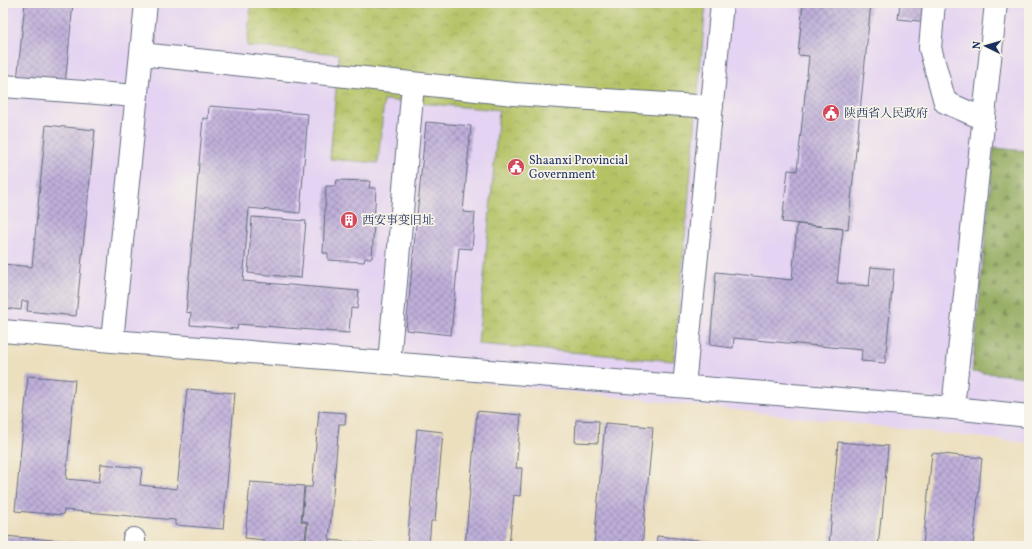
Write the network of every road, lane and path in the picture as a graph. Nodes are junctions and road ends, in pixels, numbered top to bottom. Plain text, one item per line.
1 (146, 3) edge
2 (722, 3) edge
3 (934, 3) edge
4 (996, 3) edge
5 (141, 54) junction
6 (413, 84) junction
7 (3, 86) edge
8 (137, 96) junction
9 (712, 107) junction
10 (984, 119) junction
11 (3, 331) edge
12 (112, 341) junction
13 (389, 363) junction
14 (684, 386) junction
15 (953, 408) junction
16 (1029, 416) edge

1 - 5 street
2 - 9 street
3 - 10 street
4 - 10 street
5 - 6 street
5 - 8 street
6 - 9 street
6 - 13 street
7 - 8 street
8 - 12 street
9 - 14 street
10 - 15 street
11 - 12 street
12 - 13 street
13 - 14 street
14 - 15 street
15 - 16 street

